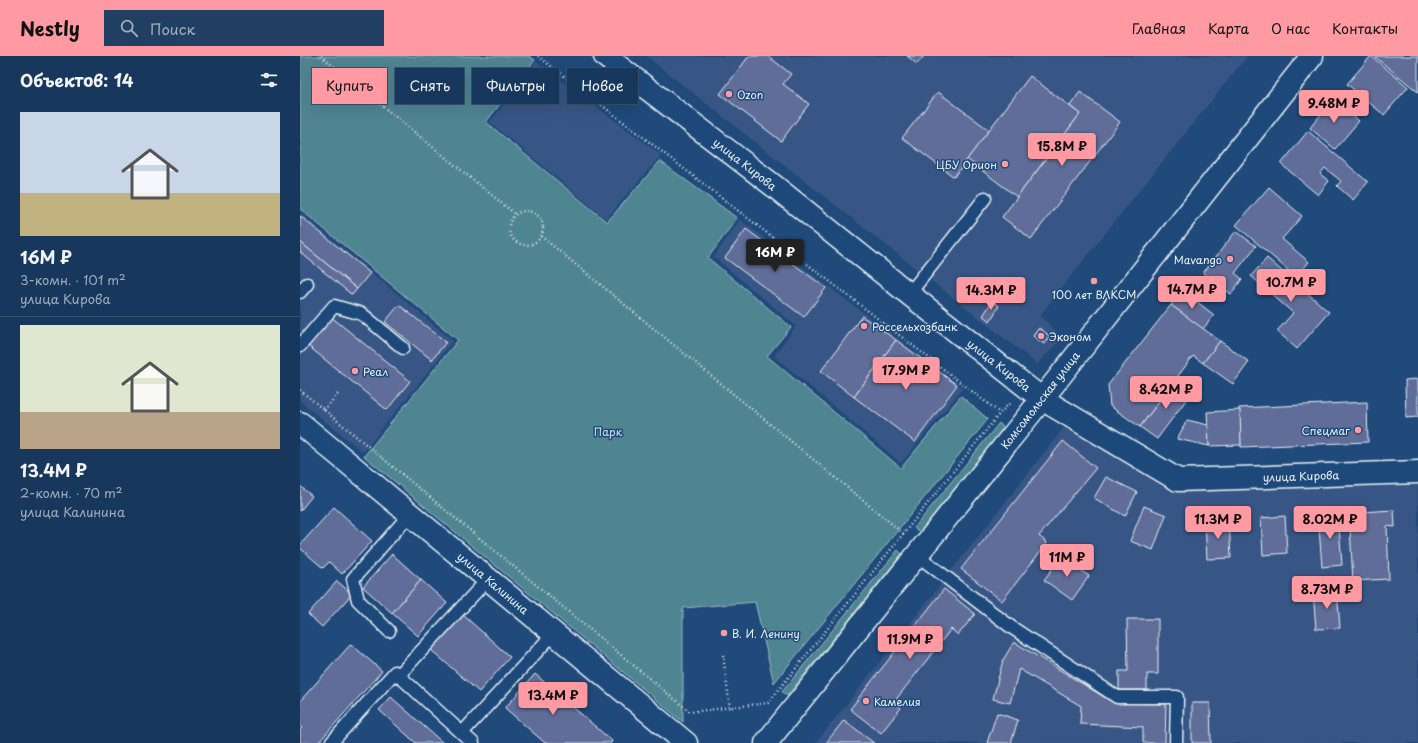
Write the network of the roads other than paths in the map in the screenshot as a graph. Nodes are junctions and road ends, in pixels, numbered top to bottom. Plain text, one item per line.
1 (605, 56) edge
2 (1312, 56) edge
3 (985, 198) dead end
4 (909, 294) junction
5 (300, 346) edge
6 (403, 348) dead end
7 (1042, 399) junction
8 (300, 423) edge
9 (1418, 472) edge
10 (410, 514) junction
11 (917, 555) junction
12 (488, 578) junction
13 (389, 631) dead end
14 (554, 633) junction
15 (398, 676) junction
16 (462, 733) junction
17 (331, 743) edge
18 (473, 743) edge
19 (686, 743) edge
20 (766, 743) edge
21 (1176, 743) edge

1 - 4 street, улица Кирова
2 - 7 street, Комсомольская улица
3 - 4 lane
4 - 7 street, улица Кирова
5 - 6 lane
7 - 9 street, улица Кирова
7 - 11 street, Комсомольская улица
8 - 10 street, улица Калинина
10 - 12 street, улица Калинина
10 - 13 lane
11 - 20 street, Комсомольская улица
11 - 21 lane
12 - 14 street, улица Калинина
12 - 15 lane
14 - 16 lane
14 - 19 street, улица Калинина
15 - 16 lane
15 - 17 lane
16 - 18 lane

